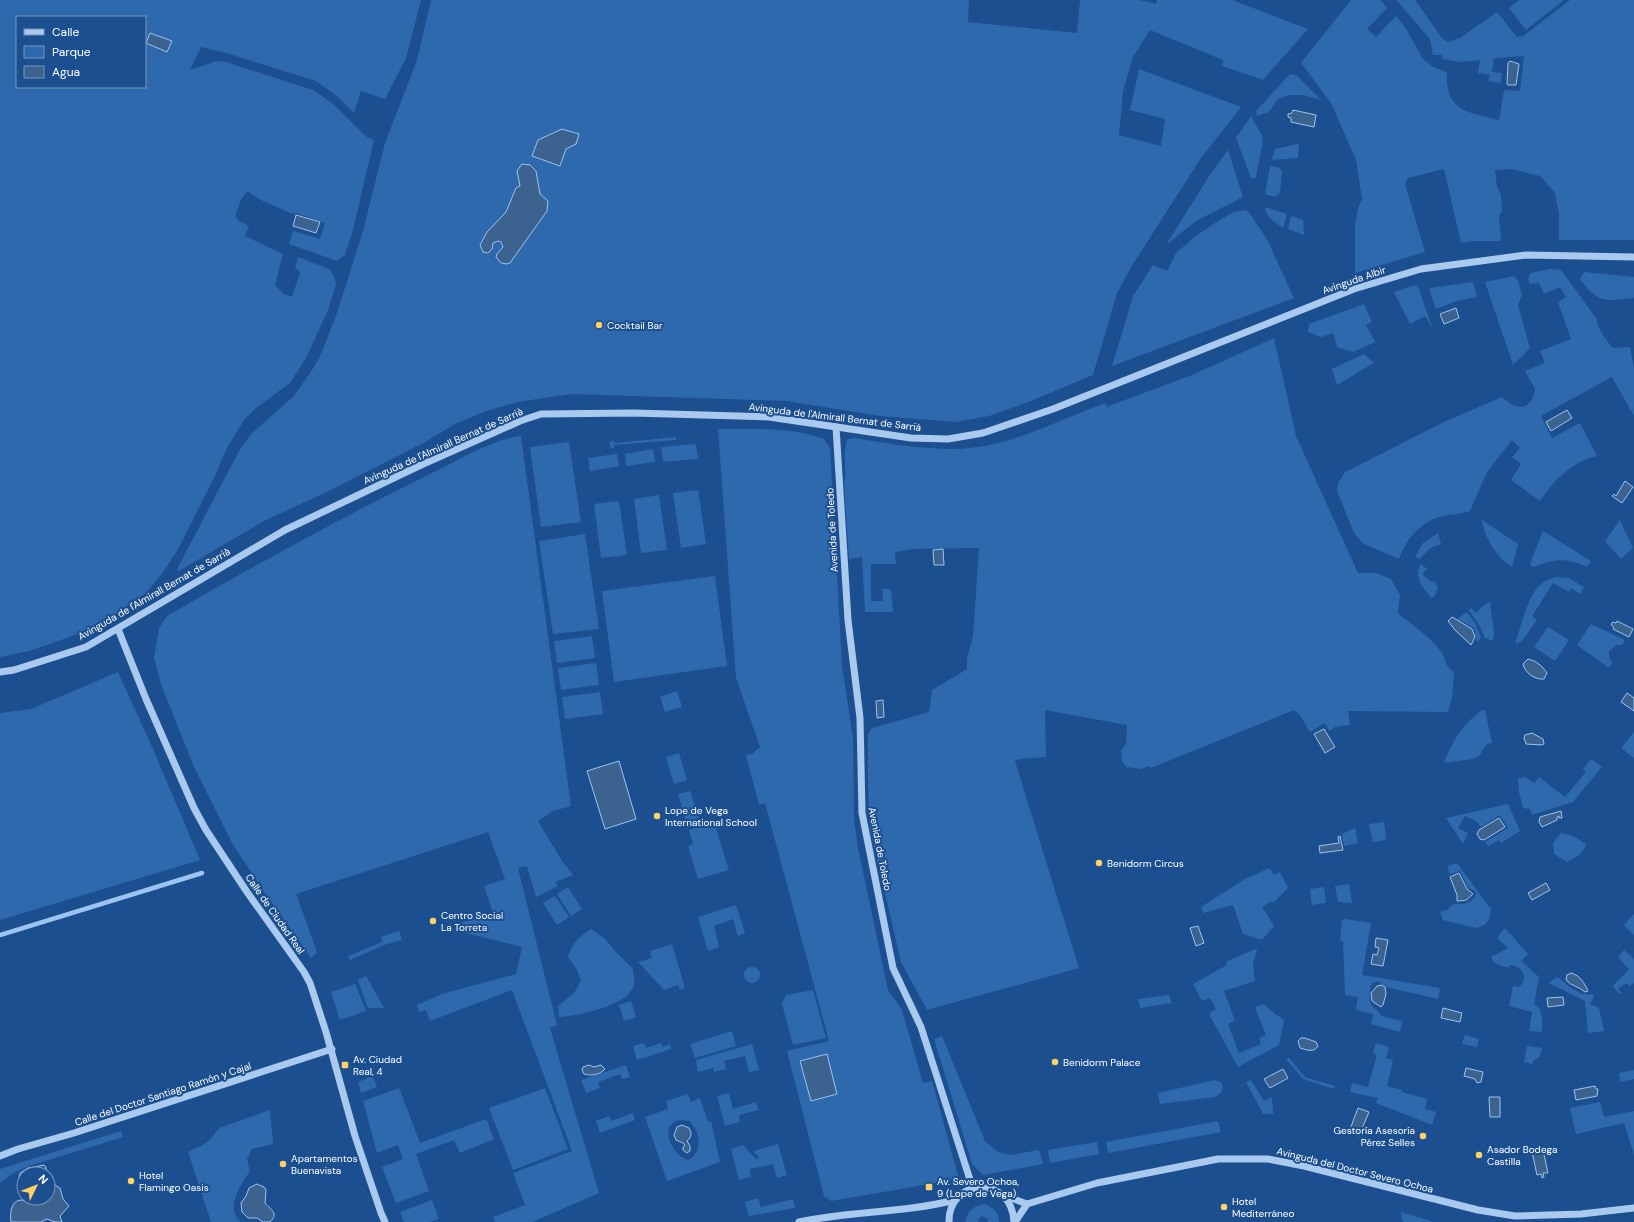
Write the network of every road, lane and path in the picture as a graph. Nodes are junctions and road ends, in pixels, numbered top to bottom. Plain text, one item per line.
1 (1634, 257) edge
2 (1096, 392) joint
3 (836, 427) junction
4 (118, 629) junction
5 (0, 672) edge
6 (332, 1049) junction
7 (0, 1156) edge
8 (973, 1189) junction
9 (1003, 1195) junction
10 (955, 1200) junction
11 (1027, 1204) junction
12 (1634, 1208) edge
13 (385, 1222) edge
14 (799, 1222) edge
15 (949, 1222) edge
16 (1015, 1222) edge

1 - 2 street, Avinguda Albir
2 - 3 street, Avinguda de l'Almirall Bernat de Sarrià
3 - 4 street, Avinguda de l'Almirall Bernat de Sarrià
3 - 8 street, Avenida de Toledo
4 - 5 street, Avinguda de l'Almirall Bernat de Sarrià
4 - 6 street, Calle de Ciudad Real
6 - 7 street, Calle del Doctor Santiago Ramón y Cajal
6 - 13 street, Calle de Ciudad Real
8 - 9 street
8 - 10 street
9 - 11 street
9 - 16 street
10 - 14 street
10 - 15 street
11 - 12 street, Avinguda del Doctor Severo Ochoa
11 - 16 street

